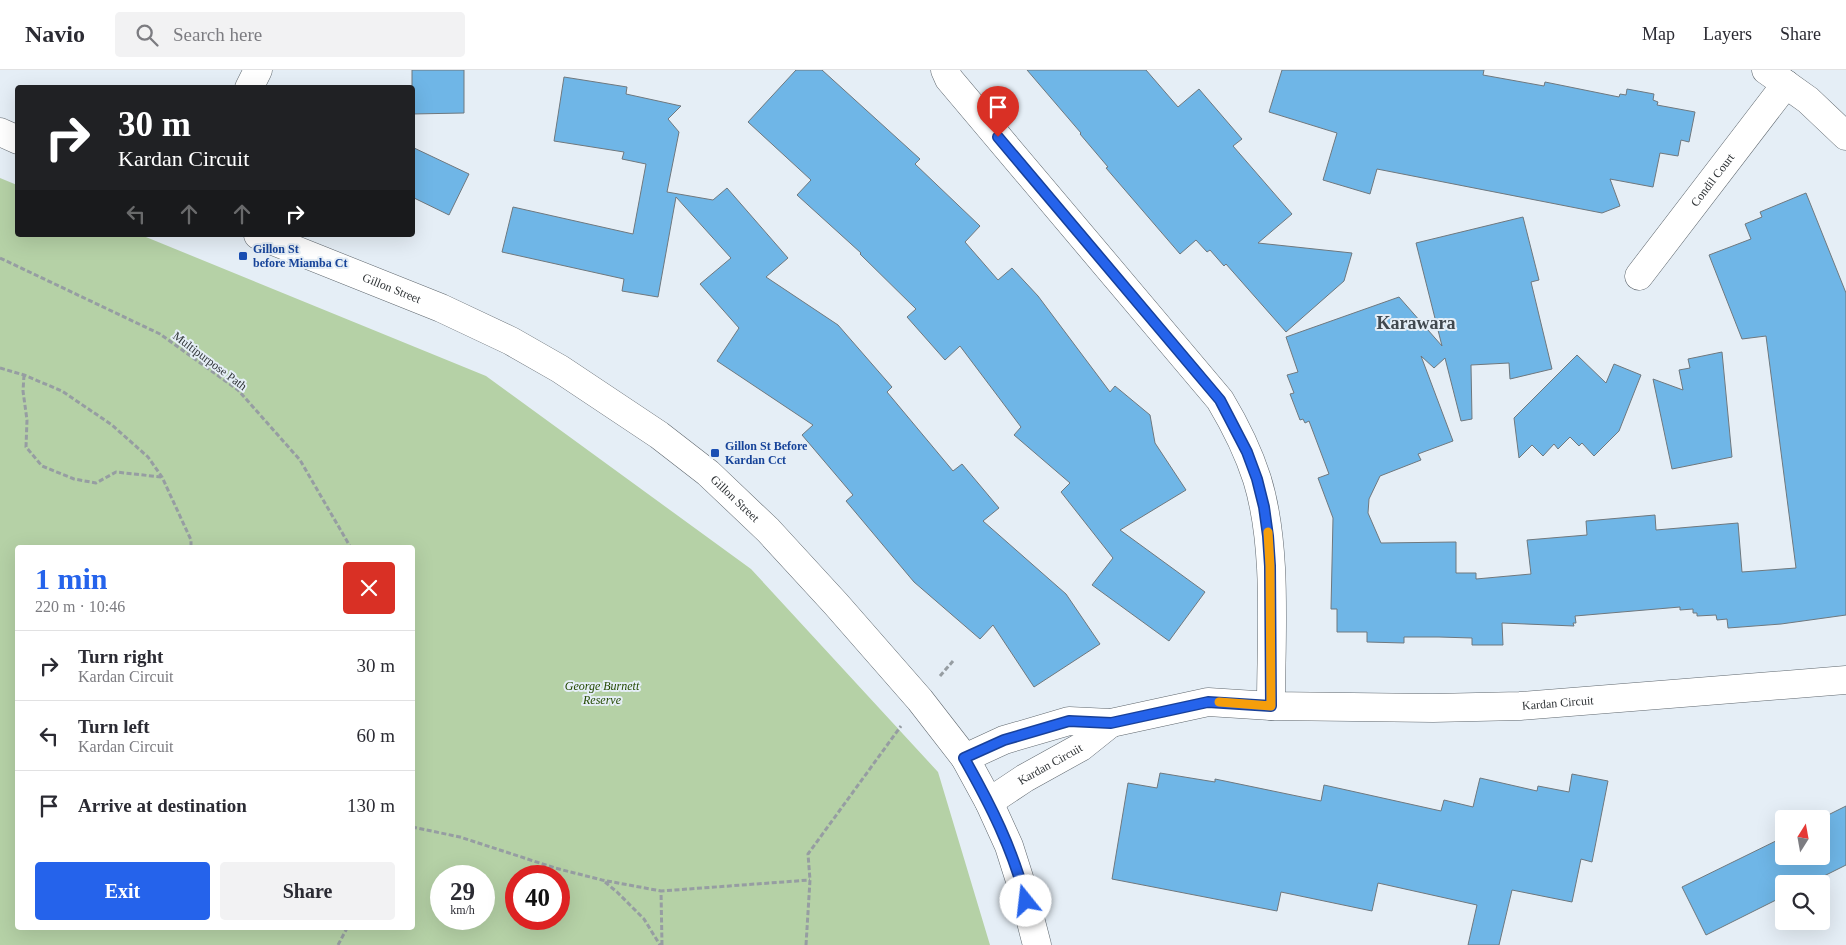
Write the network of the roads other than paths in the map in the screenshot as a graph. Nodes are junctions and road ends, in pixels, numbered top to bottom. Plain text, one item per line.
1 (258, 70) edge
2 (945, 70) edge
3 (1776, 77) edge
4 (250, 85) edge
5 (0, 132) edge
6 (1846, 136) edge
7 (15, 139) edge
8 (263, 237) edge
9 (1639, 276) dead end
10 (1846, 680) edge
11 (1271, 706) junction
12 (1111, 723) junction
13 (964, 758) junction
14 (989, 802) junction
15 (1037, 945) edge

1 - 4 street
2 - 11 street
3 - 6 street
3 - 9 street, Condil Court
5 - 7 street
8 - 13 street, Gillon Street
10 - 11 street, Kardan Circuit
11 - 12 street, Kardan Circuit
12 - 13 street, Kardan Circuit
12 - 14 street, Kardan Circuit
13 - 14 street, Gillon Street
14 - 15 street, Gillon Street

